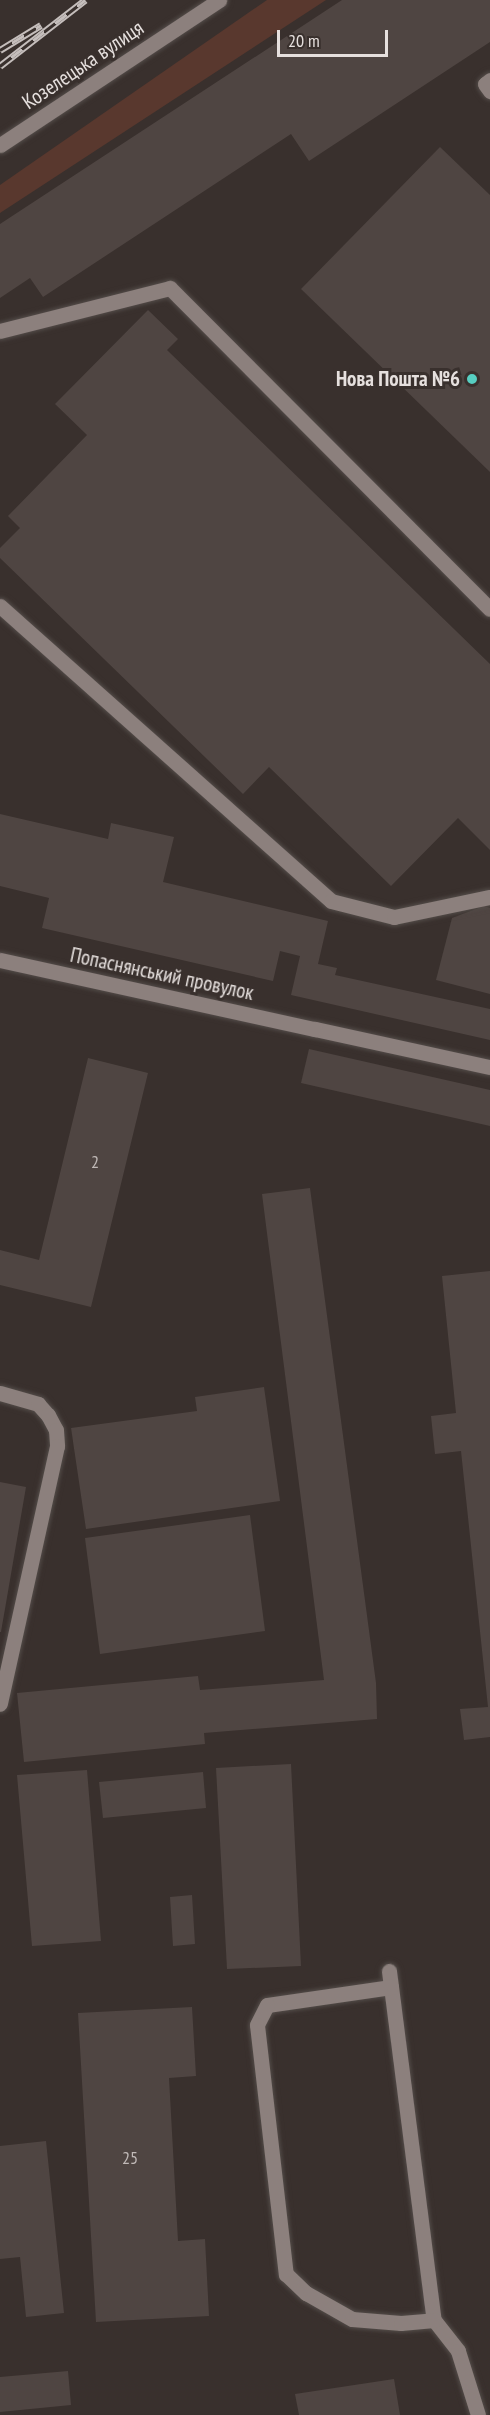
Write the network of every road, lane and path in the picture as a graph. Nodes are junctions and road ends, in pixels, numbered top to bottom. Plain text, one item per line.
1 (219, 0) edge
2 (490, 80) edge
3 (490, 91) edge
4 (0, 145) edge
5 (0, 331) edge
6 (0, 606) edge
7 (490, 609) edge
8 (490, 897) edge
9 (0, 960) edge
10 (490, 1066) edge
11 (0, 1393) edge
12 (0, 1704) edge
13 (389, 1971) dead end
14 (391, 1987) junction
15 (434, 2320) junction
16 (478, 2415) edge

1 - 4 street, Козелецька вулиця
2 - 3 street
5 - 7 street
6 - 8 street
9 - 10 street, Попаснянський провулок
11 - 12 street
13 - 14 street
14 - 15 street
14 - 15 street
15 - 16 street

